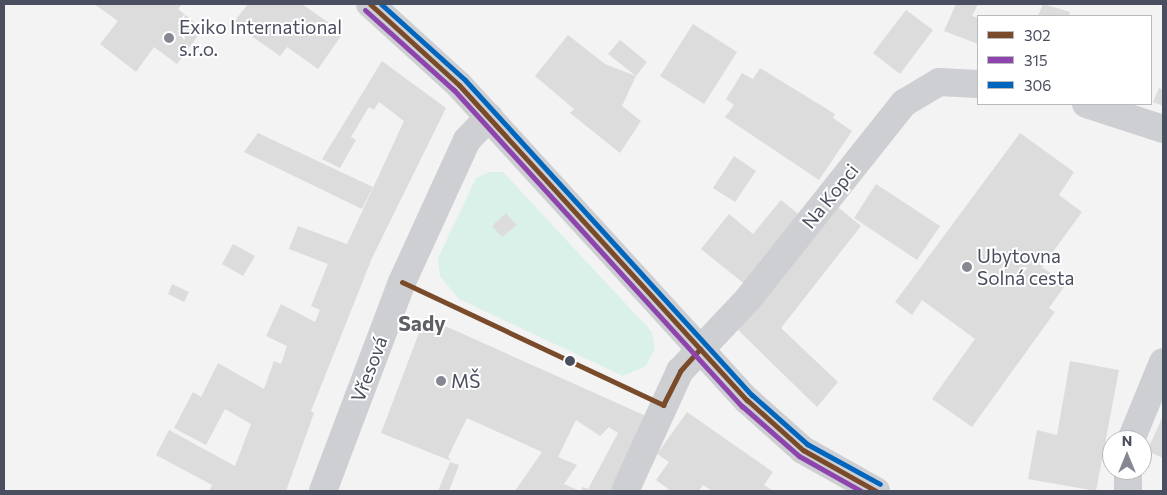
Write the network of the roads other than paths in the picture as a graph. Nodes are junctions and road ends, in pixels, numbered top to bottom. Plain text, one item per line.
1 (370, 4) edge
2 (977, 84) edge
3 (1089, 105) edge
4 (489, 117) junction
5 (1163, 129) edge
6 (700, 349) junction
7 (1163, 362) edge
8 (1135, 430) edge
9 (323, 491) edge
10 (624, 491) edge
11 (876, 491) edge

1 - 4 street
2 - 6 street, Na Kopci
3 - 5 street
4 - 6 street
4 - 9 street, Vřesová
6 - 10 street, Na Kopci
6 - 11 street
7 - 8 street

